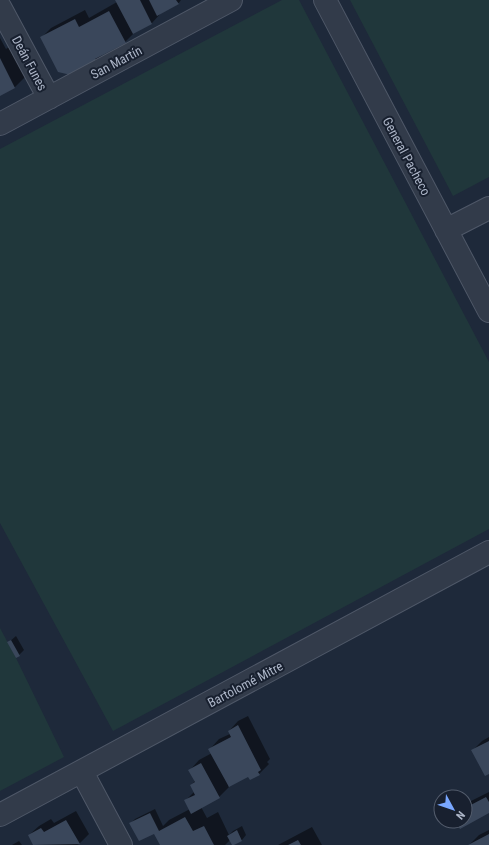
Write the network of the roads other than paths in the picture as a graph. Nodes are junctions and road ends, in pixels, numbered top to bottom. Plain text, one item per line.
1 (231, 0) edge
2 (325, 0) edge
3 (0, 7) edge
4 (49, 98) junction
5 (0, 124) edge
6 (489, 208) edge
7 (446, 230) junction
8 (489, 311) edge
9 (489, 552) edge
10 (82, 772) junction
11 (0, 815) edge
12 (121, 845) edge

1 - 4 street, San Martín
2 - 7 street, General Pacheco
3 - 4 street, Deán Funes
4 - 5 street, San Martín
6 - 7 street
7 - 8 street, General Pacheco
9 - 10 street, Bartolomé Mitre
10 - 11 street, Bartolomé Mitre
10 - 12 street

